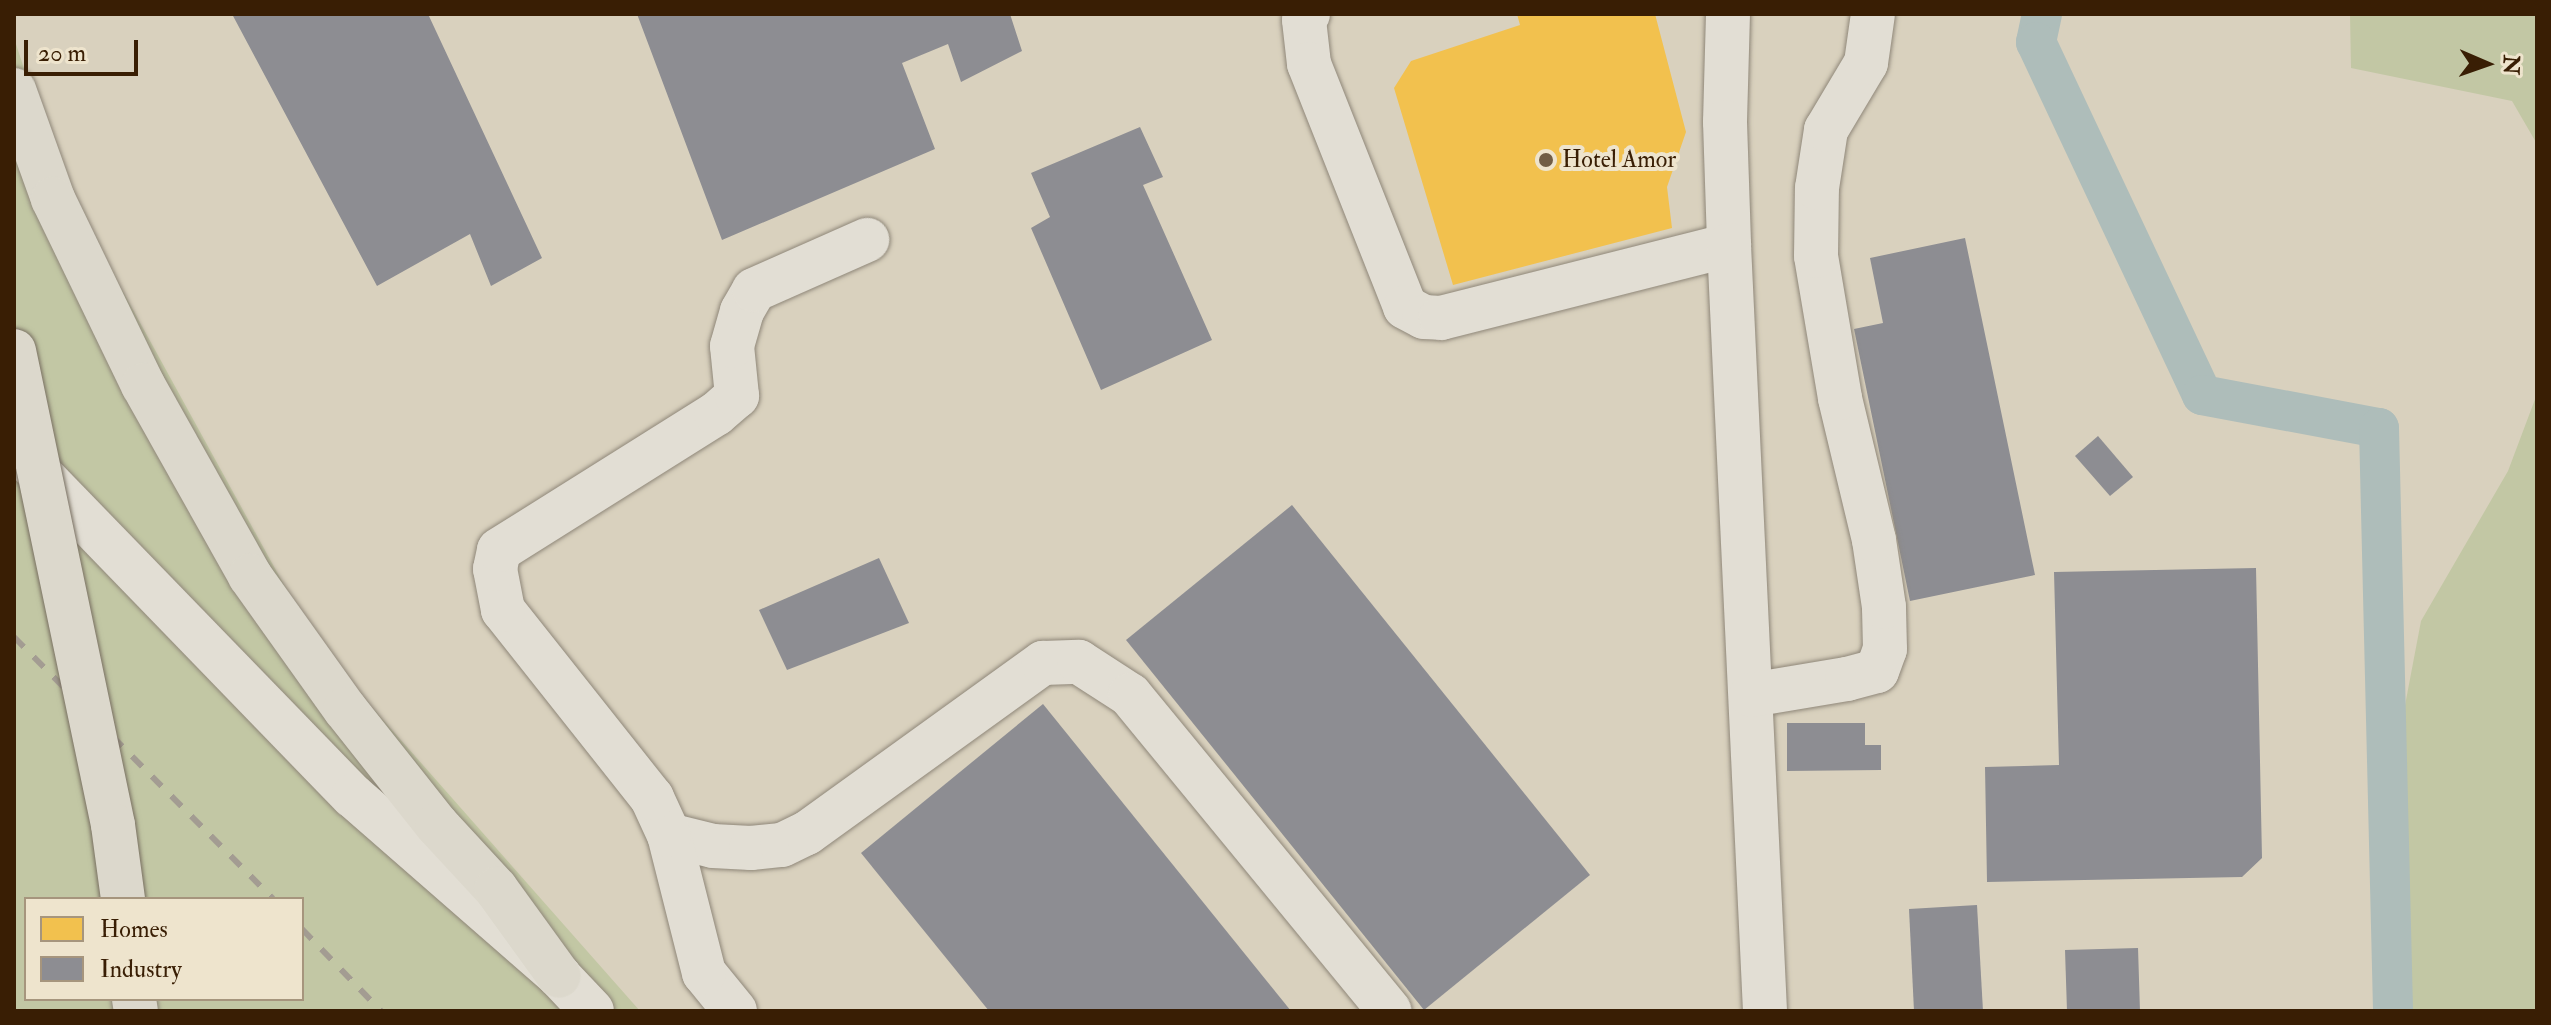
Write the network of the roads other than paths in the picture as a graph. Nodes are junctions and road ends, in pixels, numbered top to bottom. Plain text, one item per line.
1 (1308, 14) edge
2 (1728, 14) edge
3 (1873, 14) edge
4 (14, 90) edge
5 (867, 240) dead end
6 (1729, 245) junction
7 (14, 351) edge
8 (14, 446) edge
9 (1751, 695) junction
10 (669, 835) junction
11 (123, 897) edge
12 (559, 976) junction
13 (592, 1011) edge
14 (735, 1011) edge
15 (1390, 1011) edge
16 (1765, 1011) edge

1 - 6 street
2 - 6 street
3 - 9 street
4 - 12 main road
5 - 10 street
6 - 9 street
7 - 11 main road, bridge
8 - 12 street
9 - 16 street
10 - 14 street
10 - 15 street
12 - 13 street

